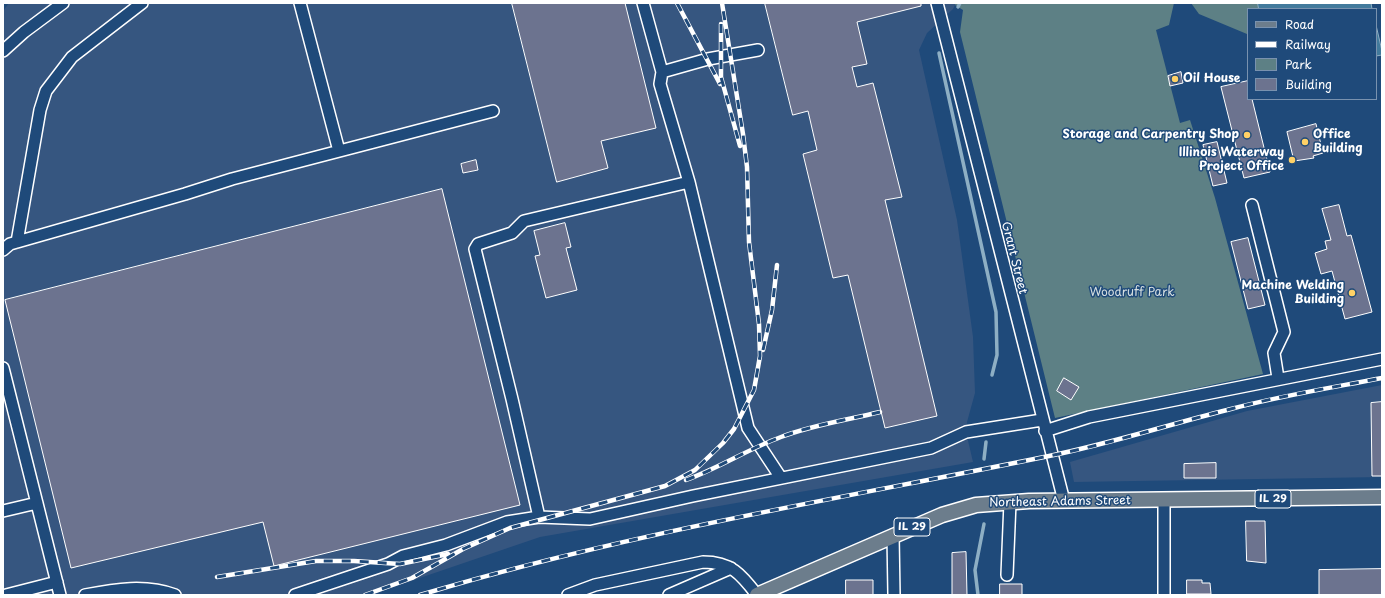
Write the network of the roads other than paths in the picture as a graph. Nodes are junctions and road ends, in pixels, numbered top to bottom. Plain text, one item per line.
1 (63, 3) edge
2 (142, 3) edge
3 (300, 3) edge
4 (643, 3) edge
5 (938, 3) edge
6 (758, 50) dead end
7 (3, 51) edge
8 (662, 72) junction
9 (493, 111) dead end
10 (339, 151) junction
11 (689, 182) junction
12 (1252, 205) dead end
13 (16, 242) junction
14 (3, 250) edge
15 (1382, 359) edge
16 (3, 368) edge
17 (1278, 378) junction
18 (8, 408) edge
19 (1042, 420) junction
20 (1045, 431) junction
21 (781, 478) junction
22 (1382, 497) edge
23 (1164, 500) junction
24 (1064, 501) junction
25 (1010, 502) junction
26 (37, 503) junction
27 (3, 511) edge
28 (539, 517) junction
29 (893, 535) junction
30 (731, 568) junction
31 (1007, 575) dead end
32 (57, 582) junction
33 (763, 594) edge
34 (6, 595) edge
35 (60, 595) edge
36 (85, 595) edge
37 (175, 595) edge
38 (295, 595) edge
39 (568, 595) edge
40 (669, 595) edge
41 (894, 595) edge
42 (1164, 595) edge

1 - 7 street
2 - 13 street
3 - 10 street
4 - 8 street
5 - 19 street, Grant Street
6 - 8 street
8 - 11 street
9 - 10 street
10 - 13 street
11 - 21 street
11 - 28 street
12 - 17 street
13 - 14 street
15 - 17 street
16 - 18 street
17 - 20 street
18 - 26 street
19 - 20 street, Grant Street
19 - 21 street
20 - 24 street, Grant Street
21 - 28 street
22 - 23 main road, Northeast Adams Street / IL 29
23 - 24 main road, Northeast Adams Street / IL 29
23 - 42 street
24 - 25 main road, Northeast Adams Street / IL 29
25 - 29 main road, Northeast Adams Street / IL 29
25 - 31 street
26 - 27 street
26 - 32 street
28 - 38 street
29 - 33 main road, Northeast Adams Street / IL 29
29 - 41 street
30 - 33 street
30 - 39 street
30 - 40 street
32 - 34 street
32 - 35 street
36 - 37 street

